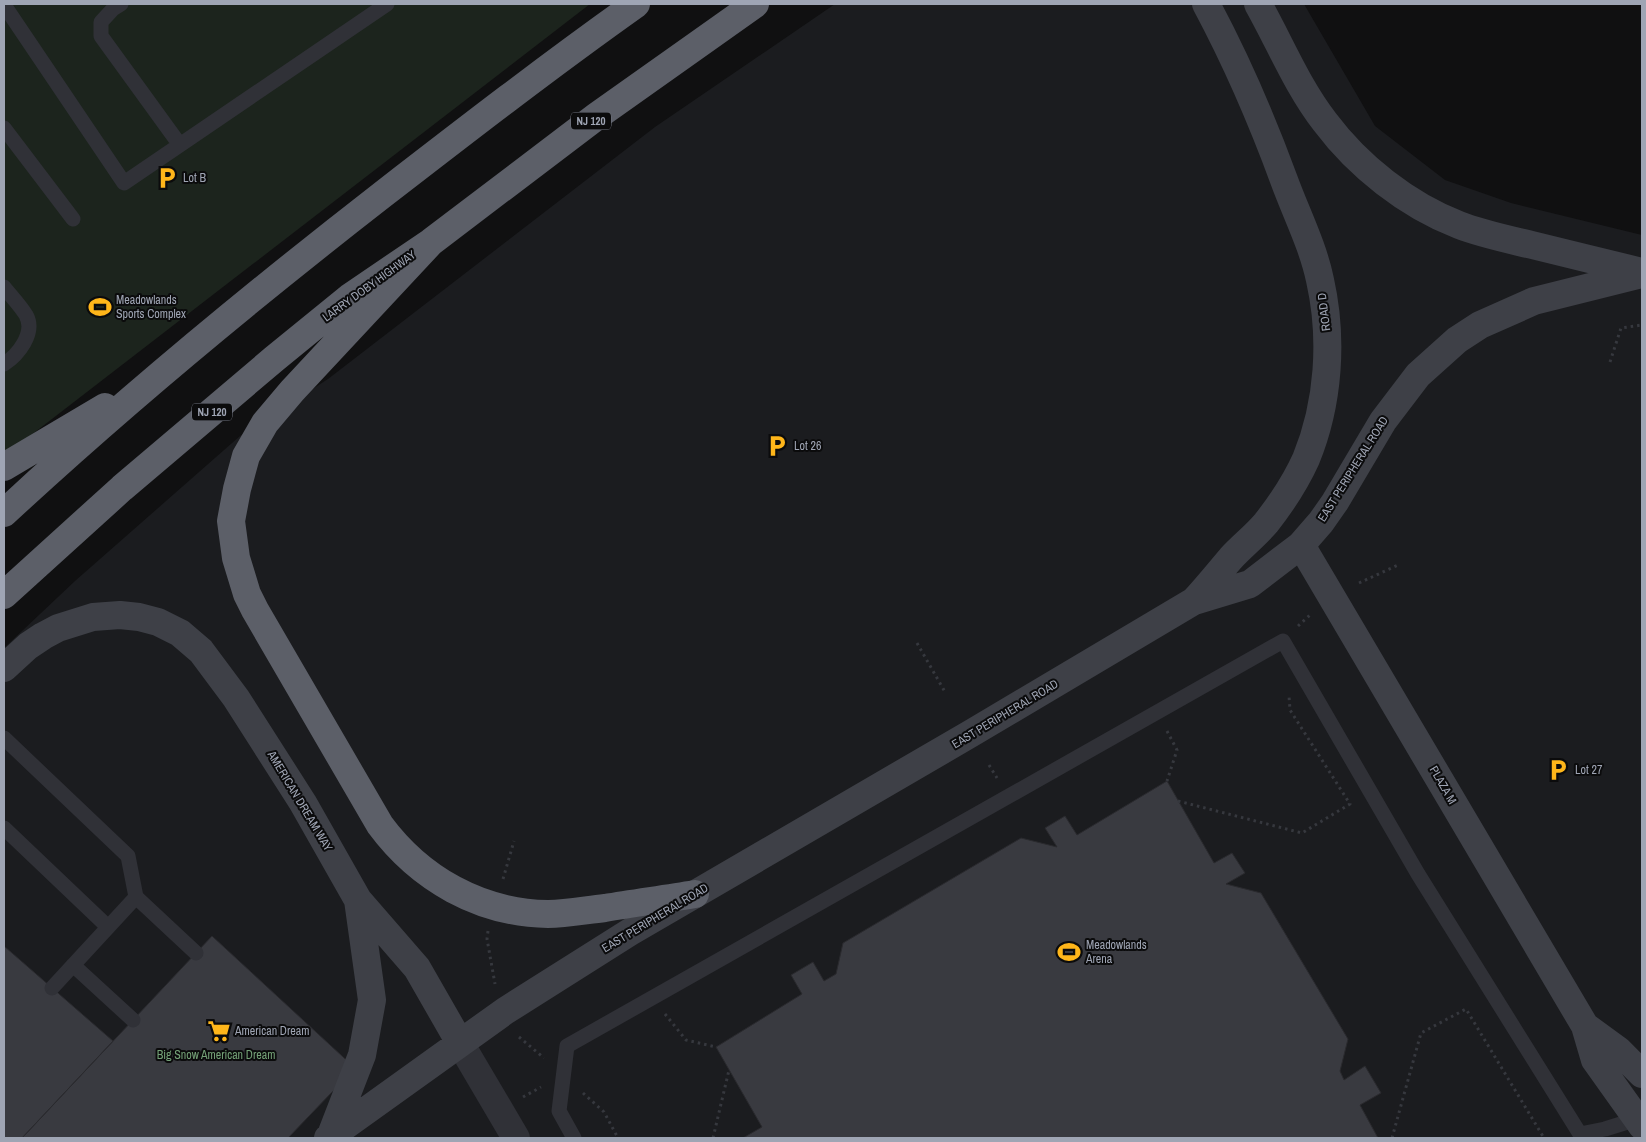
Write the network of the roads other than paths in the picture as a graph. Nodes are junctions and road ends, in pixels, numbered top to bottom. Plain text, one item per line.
1 (121, 4) edge
2 (387, 4) edge
3 (625, 4) edge
4 (636, 4) edge
5 (754, 4) edge
6 (1206, 4) edge
7 (1258, 4) edge
8 (4, 5) edge
9 (600, 30) junction
10 (4, 128) edge
11 (180, 144) junction
12 (73, 219) dead end
13 (431, 242) junction
14 (1642, 273) edge
15 (4, 287) edge
16 (4, 364) edge
17 (168, 369) junction
18 (4, 467) edge
19 (4, 513) edge
20 (1301, 545) junction
21 (4, 595) edge
22 (1194, 601) junction
23 (4, 668) edge
24 (4, 738) edge
25 (4, 828) edge
26 (695, 894) junction
27 (136, 898) junction
28 (358, 900) junction
29 (108, 927) junction
30 (196, 953) dead end
31 (73, 965) junction
32 (52, 988) dead end
33 (133, 1020) dead end
34 (1585, 1026) junction
35 (460, 1043) junction
36 (1630, 1054) edge
37 (1642, 1074) edge
38 (1640, 1123) edge
39 (1577, 1136) edge
40 (330, 1137) edge
41 (516, 1138) edge
42 (574, 1138) edge

1 - 11 lane
2 - 11 lane
3 - 9 highway
4 - 9 highway
5 - 13 highway, LARRY DOBY HIGHWAY / NJ 120
6 - 22 street, ROAD D
7 - 14 street
8 - 11 lane
9 - 17 highway
10 - 12 lane
13 - 21 highway, LARRY DOBY HIGHWAY / NJ 120
13 - 26 highway
14 - 20 street, EAST PERIPHERAL ROAD
15 - 16 lane
17 - 18 highway
17 - 19 highway
20 - 22 street, EAST PERIPHERAL ROAD
20 - 34 street, PLAZA M
22 - 26 street, EAST PERIPHERAL ROAD
23 - 28 street, AMERICAN DREAM WAY
24 - 27 lane
25 - 29 lane
26 - 35 street, EAST PERIPHERAL ROAD
27 - 29 lane
27 - 30 lane
28 - 35 street, AMERICAN DREAM WAY
28 - 40 street
29 - 31 lane
31 - 32 lane
31 - 33 lane
34 - 36 street, PLAZA M
34 - 38 street, PLAZA M
35 - 40 street, EAST PERIPHERAL ROAD
35 - 41 street, AMERICAN DREAM WAY
36 - 37 street, PLAZA M
38 - 39 lane
39 - 42 lane

